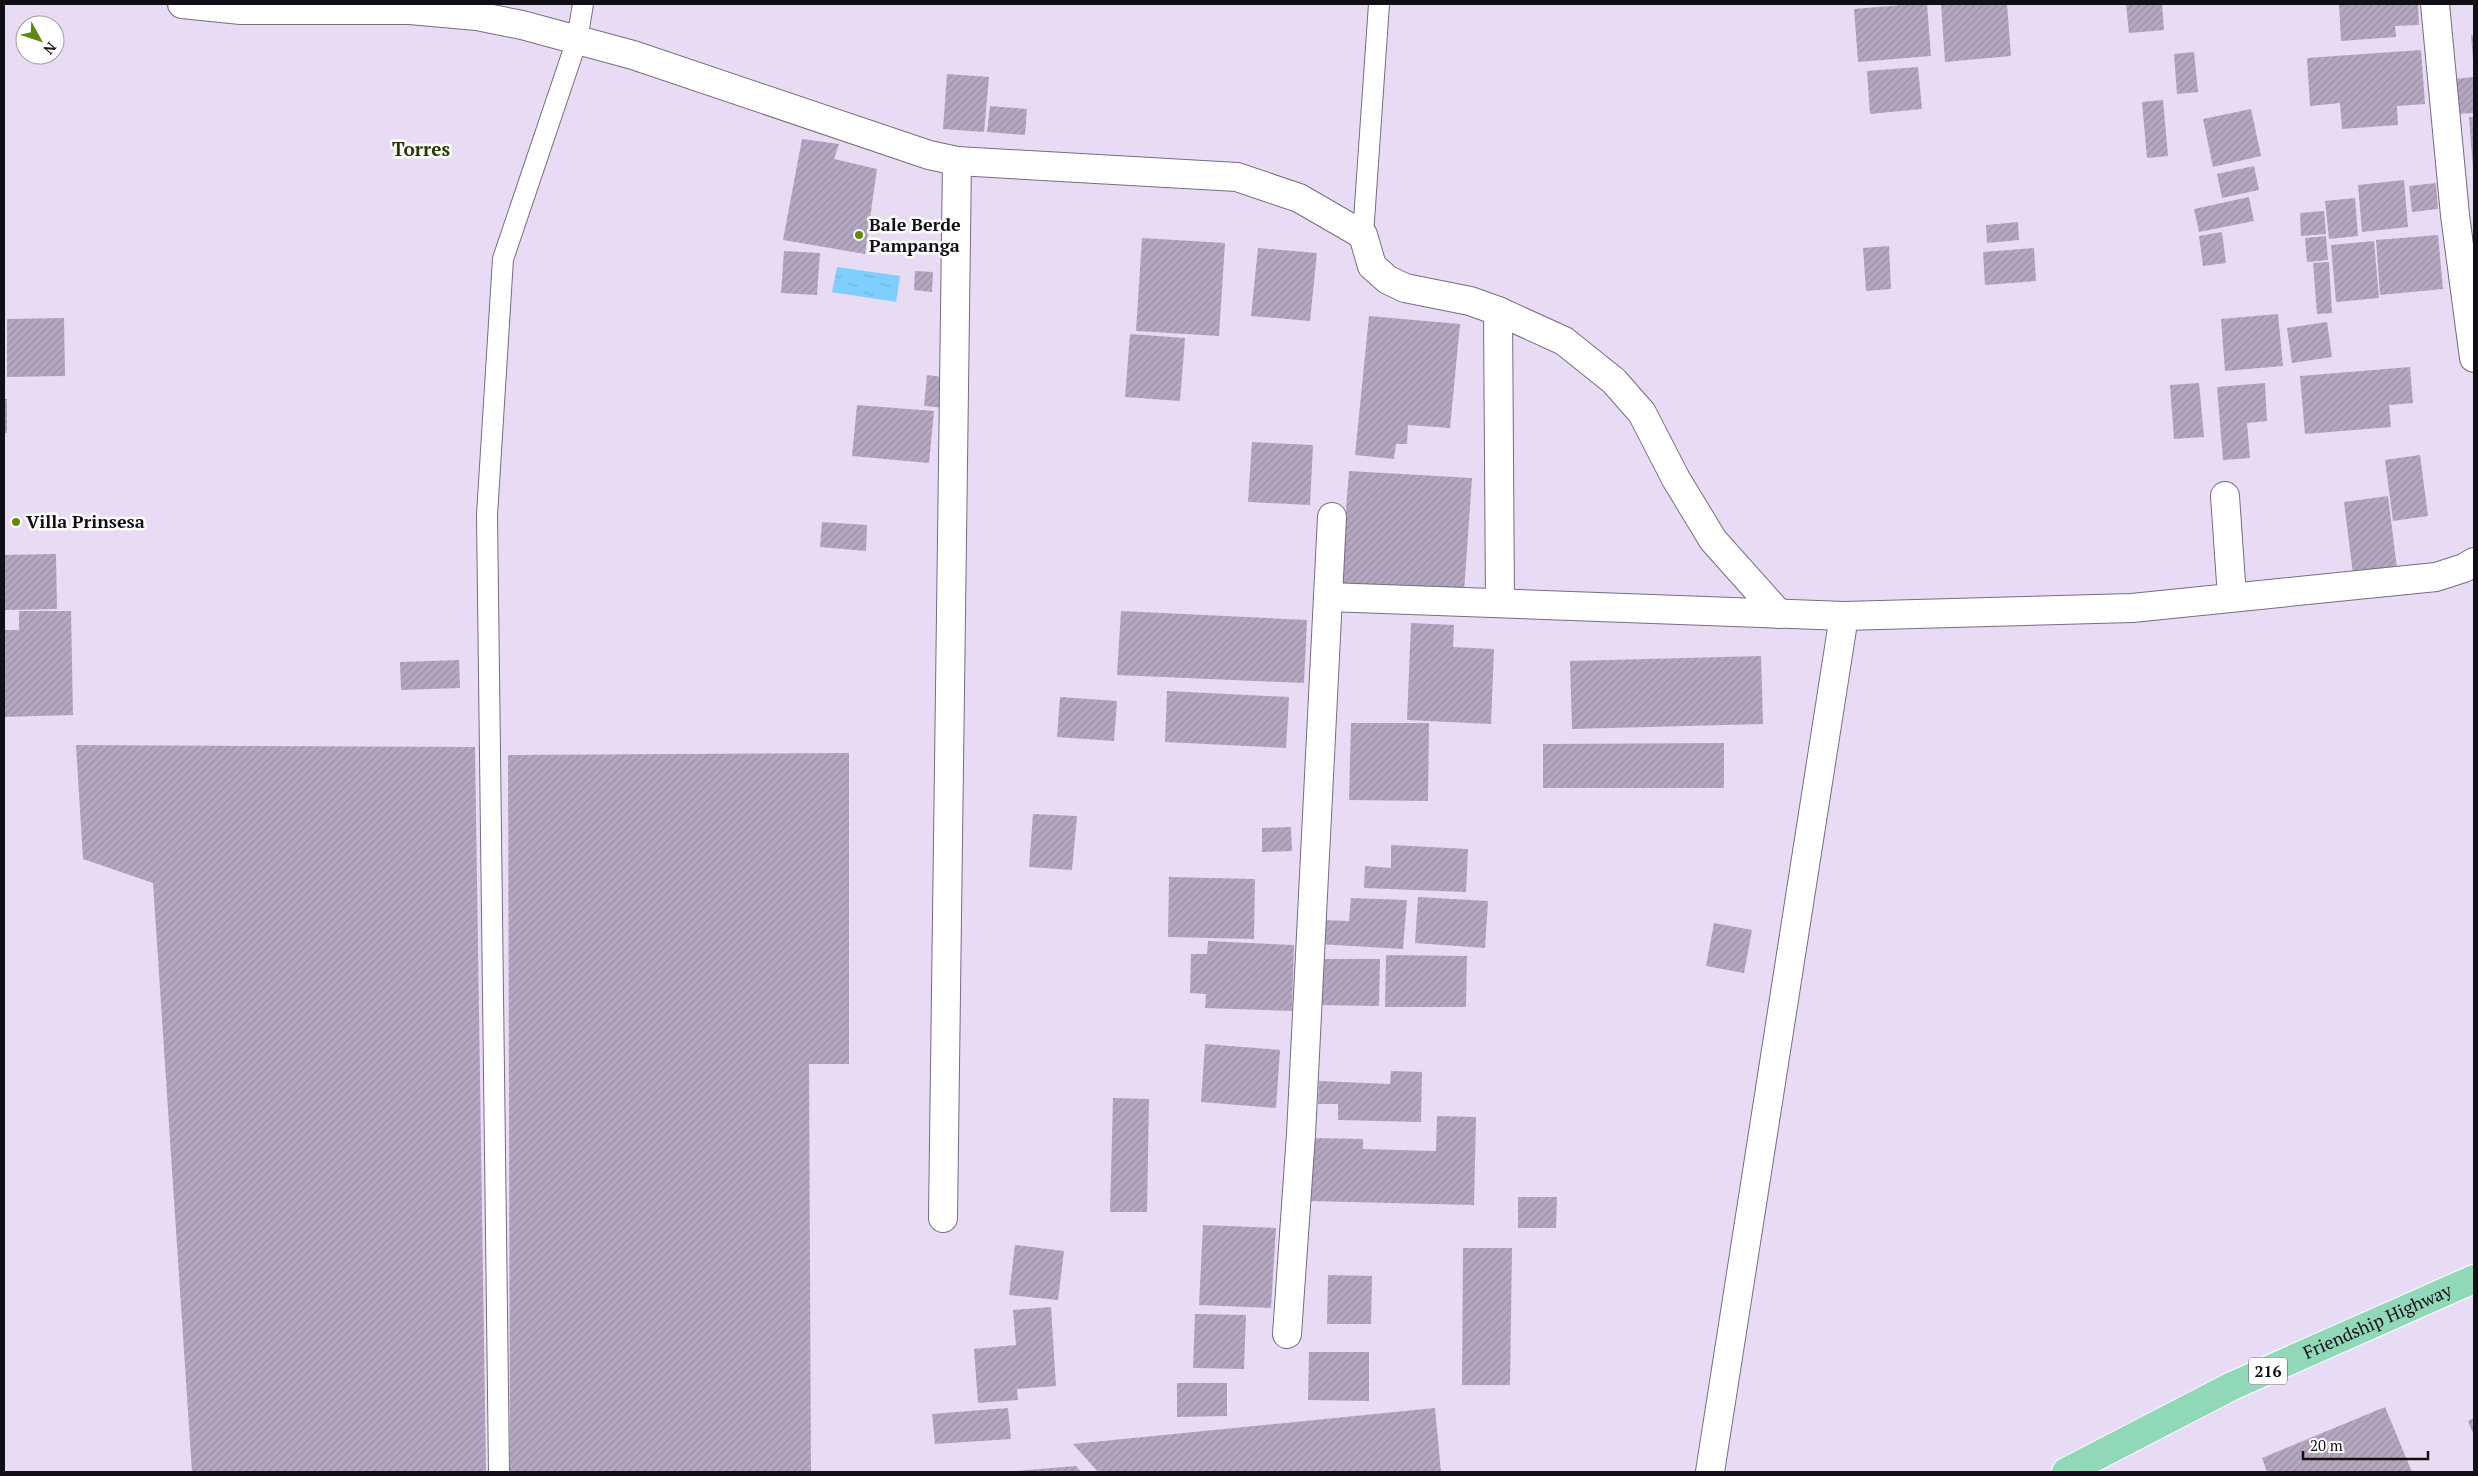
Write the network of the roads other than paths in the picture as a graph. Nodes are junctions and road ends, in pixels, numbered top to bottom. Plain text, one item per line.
1 (182, 4) edge
2 (583, 4) edge
3 (1379, 4) edge
4 (2435, 4) edge
5 (410, 7) edge
6 (577, 40) junction
7 (958, 161) junction
8 (1363, 235) junction
9 (1498, 311) junction
10 (2474, 358) edge
11 (2225, 496) dead end
12 (1332, 517) dead end
13 (2474, 562) edge
14 (1328, 597) junction
15 (2232, 597) junction
16 (1500, 603) junction
17 (1780, 614) junction
18 (1844, 616) junction
19 (944, 1218) dead end
20 (2474, 1279) edge
21 (1287, 1334) dead end
22 (499, 1472) edge
23 (1710, 1472) edge
24 (2066, 1472) edge

1 - 5 street
2 - 6 lane
3 - 8 lane
4 - 10 street
5 - 6 street
6 - 7 street
6 - 22 lane
7 - 8 street
7 - 19 street
8 - 9 street
9 - 16 street
9 - 17 street
11 - 15 street
12 - 14 street
13 - 15 street
14 - 16 street
14 - 21 street
15 - 18 street
16 - 17 street
17 - 18 street
18 - 23 street
20 - 24 main road, Friendship Highway / 216

